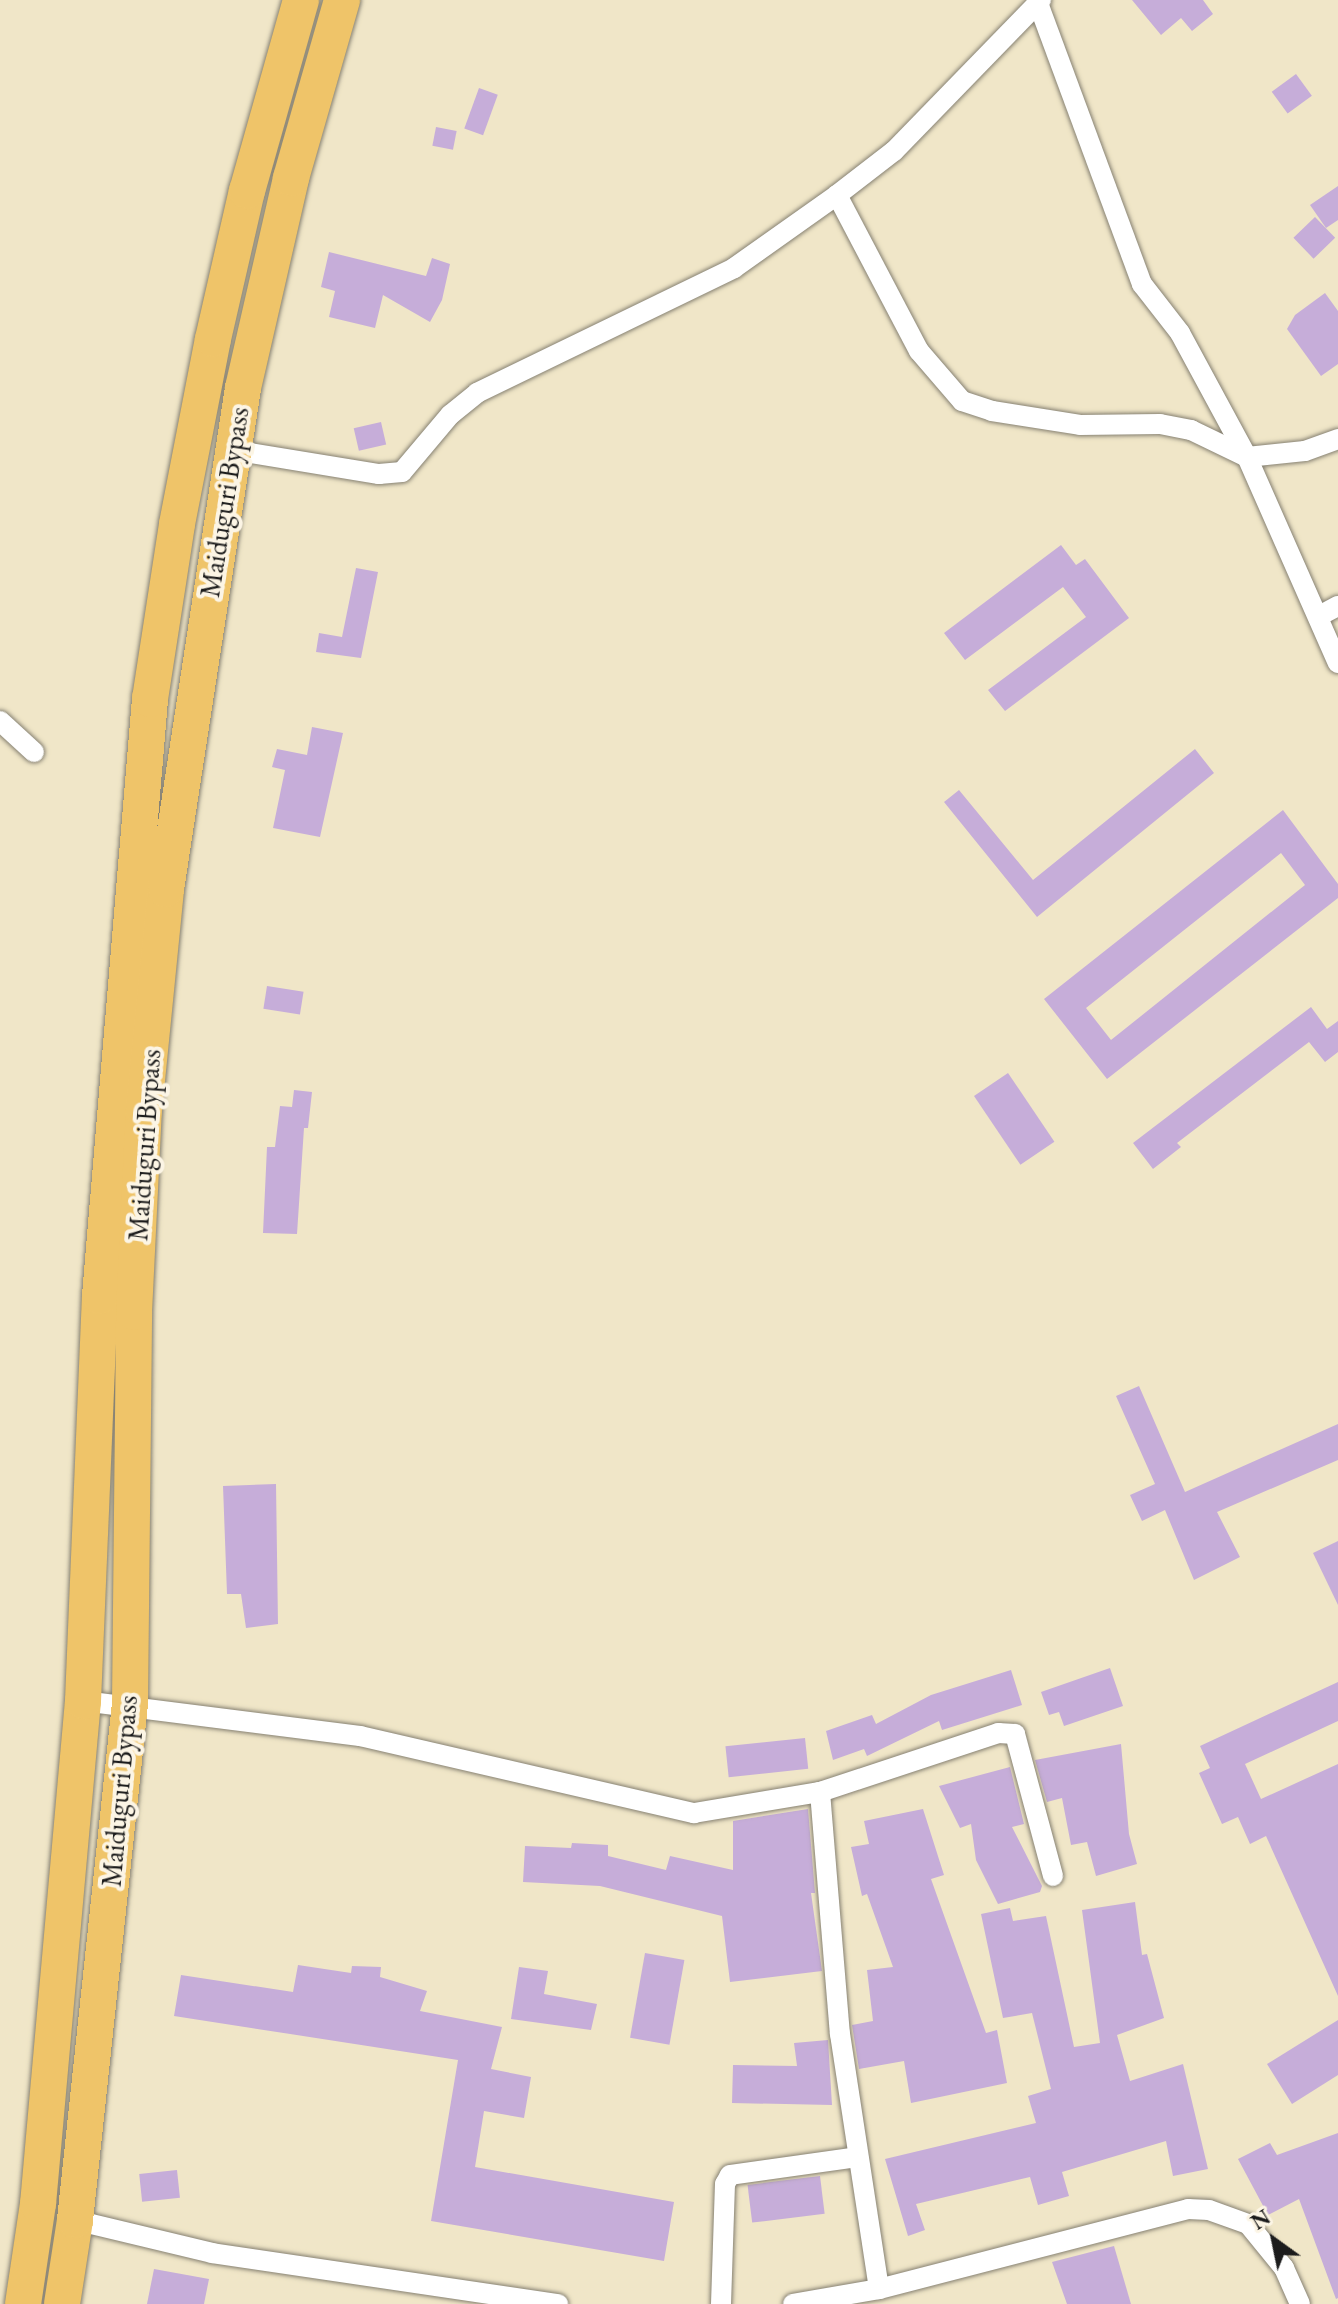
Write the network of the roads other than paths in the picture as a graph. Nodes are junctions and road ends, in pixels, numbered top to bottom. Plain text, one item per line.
1 (301, 0) edge
2 (342, 0) edge
3 (1039, 2) edge
4 (837, 195) junction
5 (1338, 439) edge
6 (232, 450) junction
7 (1247, 457) junction
8 (1338, 606) edge
9 (1319, 616) junction
10 (1338, 663) edge
11 (0, 721) edge
12 (34, 752) dead end
13 (83, 1701) junction
14 (130, 1704) junction
15 (820, 1792) junction
16 (1053, 1876) dead end
17 (858, 2157) junction
18 (75, 2220) junction
19 (879, 2289) junction
20 (23, 2304) edge
21 (62, 2304) edge
22 (558, 2304) edge
23 (721, 2304) edge
24 (793, 2304) edge
25 (1300, 2304) edge

1 - 13 highway, Maiduguri Bypass
2 - 6 highway, Maiduguri Bypass
3 - 4 street
3 - 7 street
4 - 6 street
4 - 7 street
5 - 7 street
6 - 14 highway, Maiduguri Bypass
7 - 9 street
8 - 9 street
9 - 10 street
11 - 12 street
13 - 14 street
13 - 20 highway, Maiduguri Bypass
14 - 15 street
14 - 18 highway, Maiduguri Bypass
15 - 16 street
15 - 17 street
17 - 19 street
17 - 23 street
18 - 21 highway, Maiduguri Bypass
18 - 22 street
19 - 24 street
19 - 25 street

